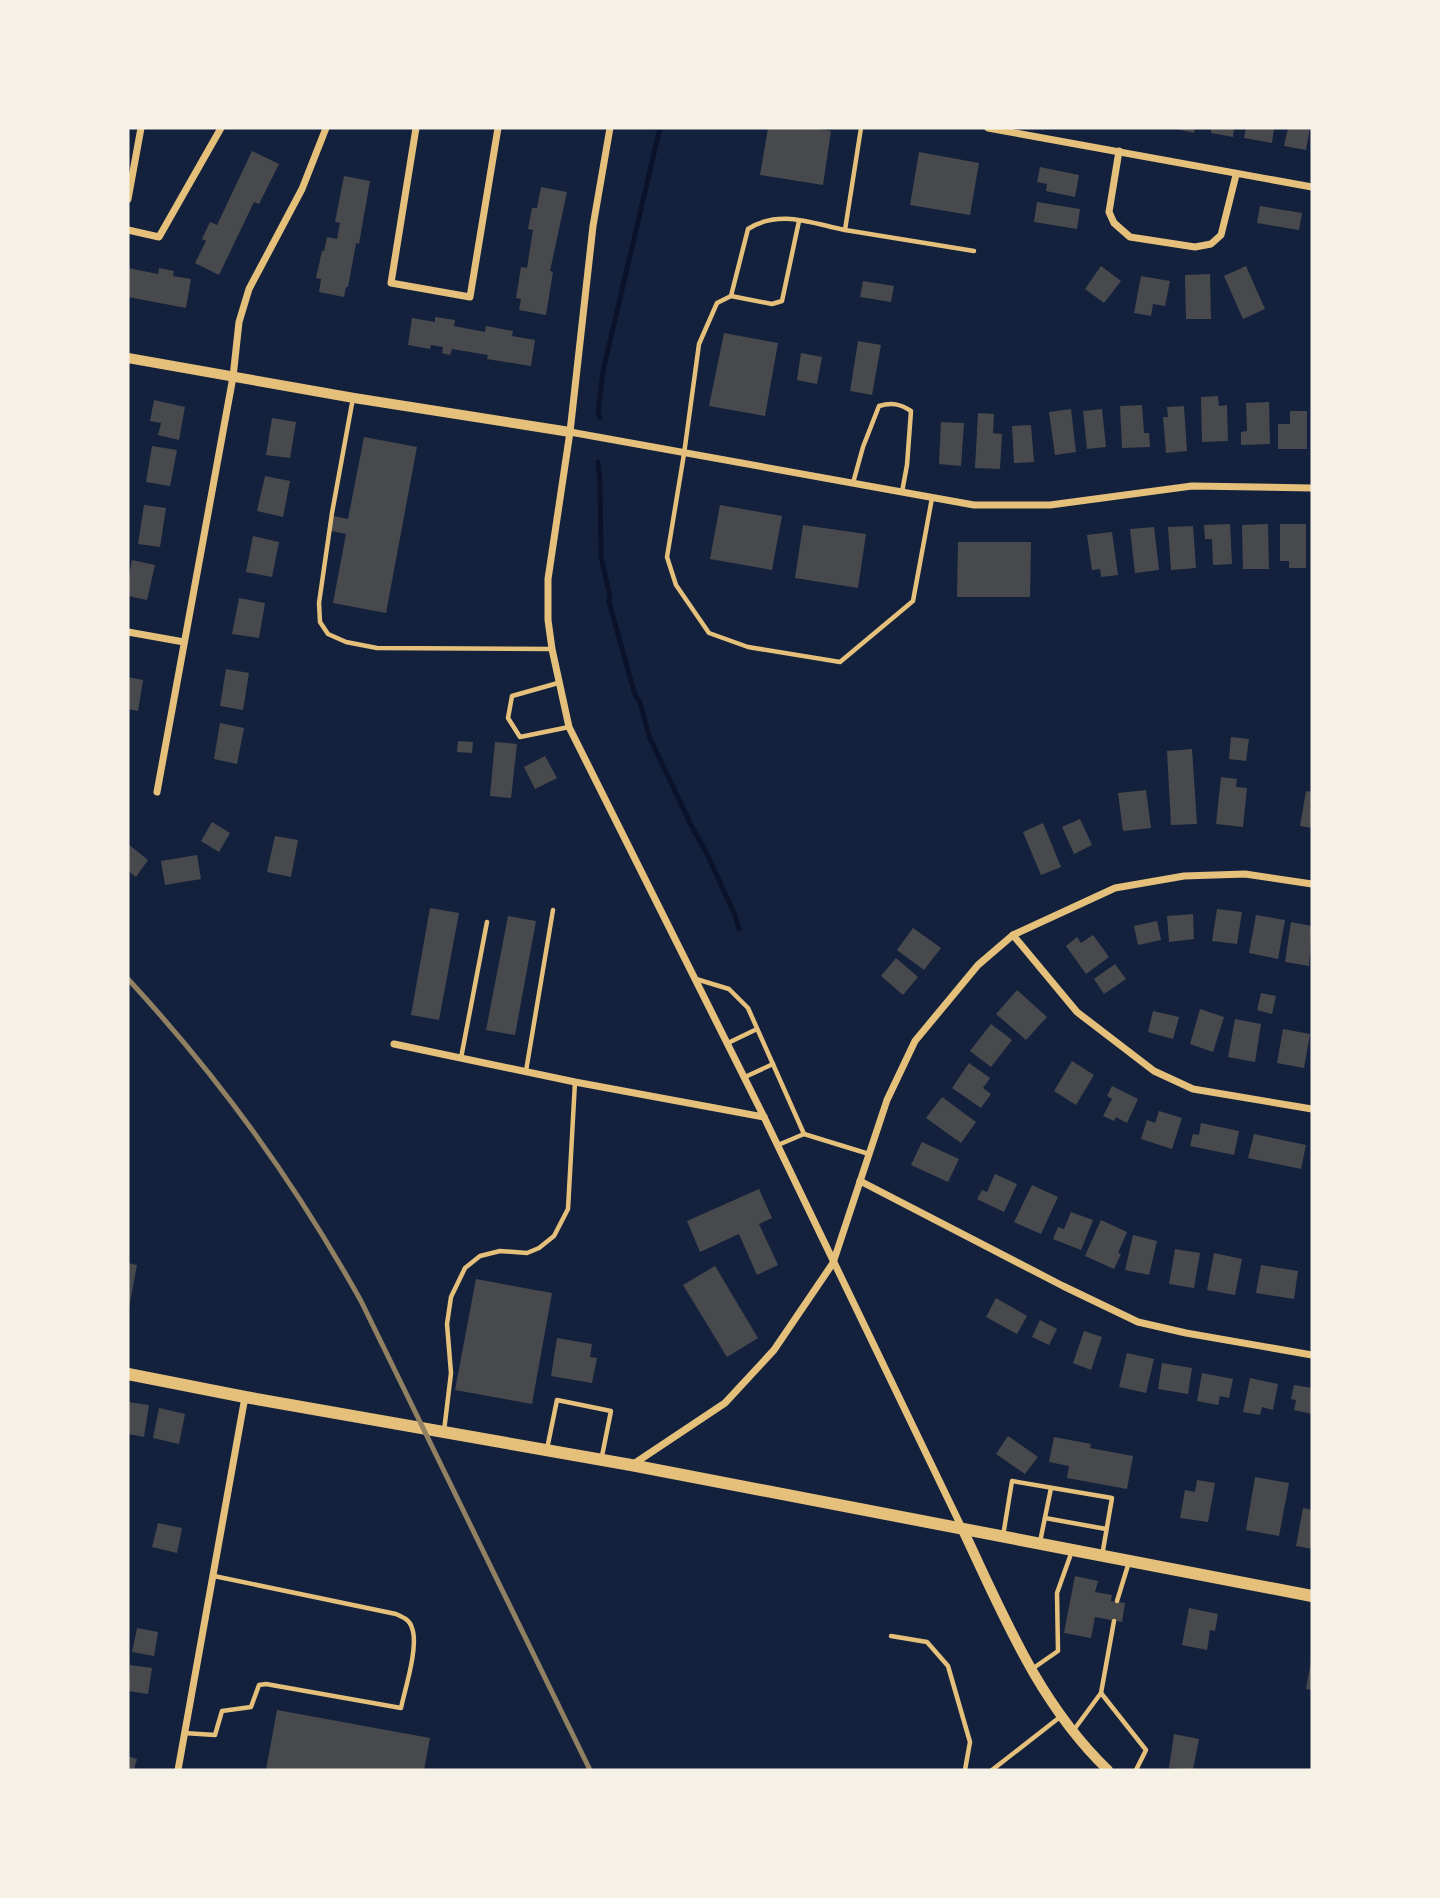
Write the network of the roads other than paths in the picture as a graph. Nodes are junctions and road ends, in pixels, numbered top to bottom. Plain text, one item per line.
1 (141, 128) edge
2 (221, 128) edge
3 (326, 128) edge
4 (416, 128) edge
5 (498, 128) edge
6 (610, 128) edge
7 (861, 128) edge
8 (988, 128) edge
9 (1119, 151) junction
10 (1236, 175) junction
11 (1312, 187) edge
12 (128, 200) edge
13 (799, 221) junction
14 (128, 230) edge
15 (845, 230) junction
16 (974, 251) dead end
17 (731, 296) junction
18 (128, 358) edge
19 (233, 377) junction
20 (354, 398) junction
21 (570, 432) junction
22 (684, 454) junction
23 (852, 484) junction
24 (1312, 488) edge
25 (902, 493) junction
26 (932, 498) junction
27 (128, 632) edge
28 (184, 642) junction
29 (552, 649) junction
30 (558, 683) junction
31 (569, 727) junction
32 (157, 792) dead end
33 (1312, 884) edge
34 (553, 910) dead end
35 (487, 922) dead end
36 (1013, 935) junction
37 (696, 979) junction
38 (757, 1029) junction
39 (728, 1043) junction
40 (394, 1044) dead end
41 (461, 1058) junction
42 (773, 1064) junction
43 (526, 1071) junction
44 (745, 1077) junction
45 (575, 1082) junction
46 (1312, 1109) edge
47 (764, 1116) junction
48 (804, 1134) junction
49 (778, 1145) junction
50 (869, 1154) junction
51 (860, 1181) junction
52 (833, 1263) junction
53 (1312, 1354) edge
54 (128, 1374) edge
55 (245, 1397) junction
56 (444, 1432) junction
57 (547, 1450) junction
58 (601, 1460) junction
59 (631, 1465) junction
60 (1051, 1488) junction
61 (1045, 1518) junction
62 (962, 1528) junction
63 (1107, 1530) junction
64 (1003, 1538) junction
65 (1039, 1545) junction
66 (1072, 1551) junction
67 (1102, 1556) junction
68 (1129, 1562) junction
69 (213, 1576) junction
70 (1312, 1596) edge
71 (1116, 1601) dead end
72 (1114, 1621) dead end
73 (891, 1636) dead end
74 (1031, 1669) junction
75 (1101, 1693) junction
76 (1061, 1717) junction
77 (1072, 1731) junction
78 (184, 1732) junction
79 (177, 1770) edge
80 (965, 1770) edge
81 (992, 1770) edge
82 (1108, 1770) edge
83 (1136, 1770) edge

1 - 12 street
2 - 14 street
3 - 19 street
4 - 5 street
6 - 21 street
7 - 15 lane
8 - 9 street
9 - 10 street
9 - 10 street
10 - 11 street
13 - 15 lane
13 - 17 lane
13 - 17 lane
15 - 16 lane
17 - 22 lane
18 - 19 street
19 - 20 street
19 - 28 street
20 - 21 street
20 - 29 lane
21 - 22 street
21 - 29 street
22 - 23 street
22 - 26 lane
23 - 25 street
23 - 25 lane
24 - 26 street
25 - 26 street
27 - 28 street
28 - 32 street
29 - 30 street
30 - 31 street
30 - 31 lane
31 - 37 street
33 - 36 street
34 - 43 lane
35 - 41 lane
36 - 46 street
36 - 50 street
37 - 38 lane
37 - 39 street
38 - 39 lane
38 - 42 lane
39 - 44 street
40 - 41 street
41 - 43 street
42 - 44 lane
42 - 48 lane
43 - 45 street
44 - 47 street
45 - 47 street
45 - 56 lane
47 - 49 street
48 - 49 lane
48 - 50 lane
49 - 52 street
50 - 51 street
51 - 52 street
51 - 53 street
52 - 59 street
52 - 62 street
54 - 55 main road
55 - 56 main road
55 - 69 street
56 - 57 main road
57 - 58 main road
57 - 58 lane
58 - 59 main road
59 - 62 main road
60 - 61 lane
60 - 63 lane
60 - 64 lane
61 - 63 lane
61 - 65 lane
62 - 64 main road
62 - 74 street
63 - 67 lane
64 - 65 main road
65 - 66 main road
66 - 67 main road
66 - 74 lane
67 - 68 main road
68 - 70 main road
68 - 71 lane
69 - 78 street
69 - 78 lane
72 - 75 lane
73 - 80 lane
74 - 76 street
75 - 77 lane
75 - 83 lane
76 - 77 street
76 - 81 lane
77 - 82 street
78 - 79 street

